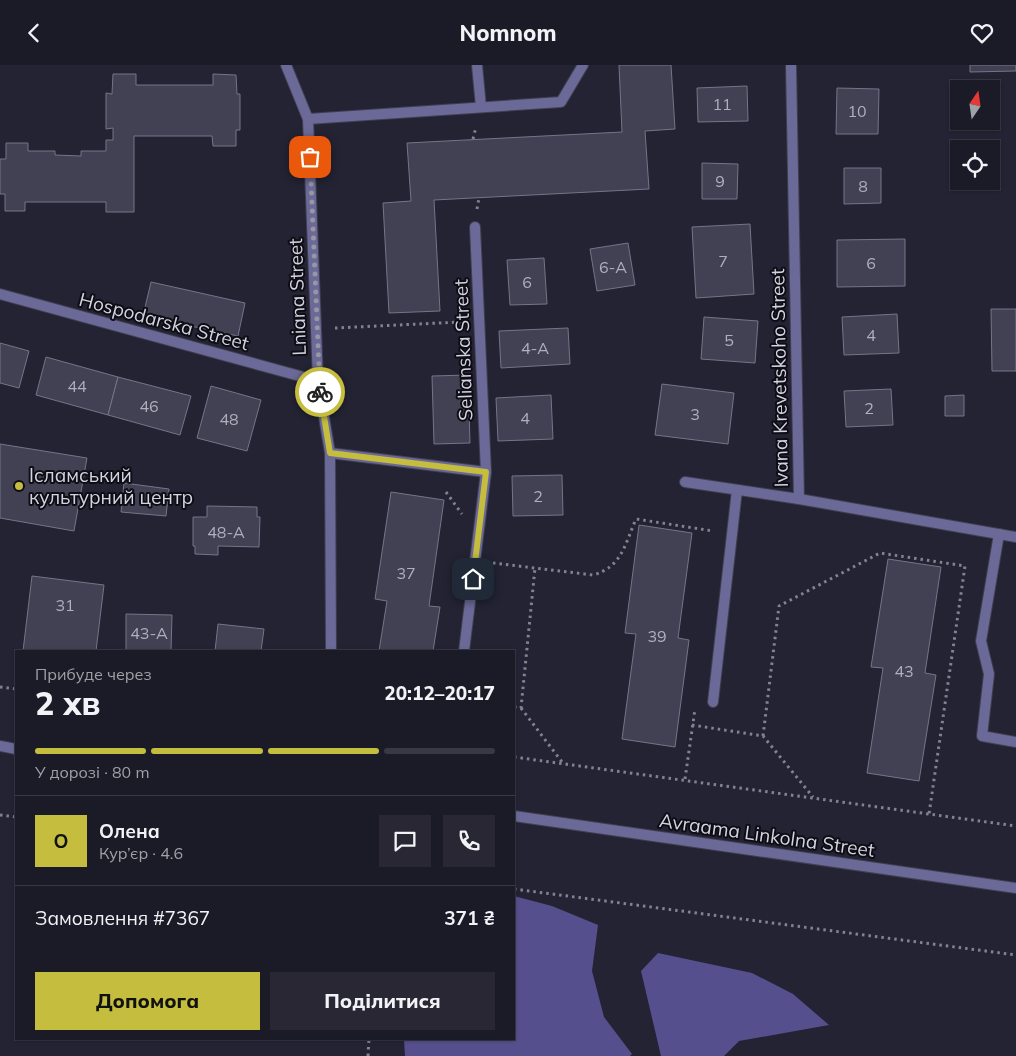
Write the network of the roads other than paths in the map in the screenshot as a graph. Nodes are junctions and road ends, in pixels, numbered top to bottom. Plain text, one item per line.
1 (286, 65) edge
2 (477, 65) edge
3 (583, 65) edge
4 (791, 65) edge
5 (481, 107) junction
6 (308, 119) junction
7 (475, 227) dead end
8 (0, 294) edge
9 (318, 381) junction
10 (330, 453) junction
11 (486, 472) junction
12 (685, 482) dead end
13 (737, 489) junction
14 (799, 499) junction
15 (999, 534) junction
16 (1016, 537) edge
17 (331, 650) edge
18 (464, 650) edge
19 (713, 702) dead end
20 (1016, 742) edge
21 (0, 747) edge
22 (15, 749) edge
23 (515, 816) edge
24 (1016, 888) edge

1 - 6 street, Lniana Street
2 - 5 street
3 - 5 street
4 - 14 street, Ivana Krevetskoho Street
5 - 6 street
6 - 9 street, Lniana Street
7 - 11 street, Selianska Street
8 - 9 street, Hospodarska Street
9 - 10 street, Lniana Street
10 - 11 street
10 - 17 street, Lniana Street
11 - 18 street, Selianska Street
12 - 13 street
13 - 14 street
13 - 19 street
14 - 15 street, Ivana Krevetskoho Street
15 - 16 street, Ivana Krevetskoho Street
15 - 20 street
21 - 22 street
23 - 24 street, Avraama Linkolna Street

